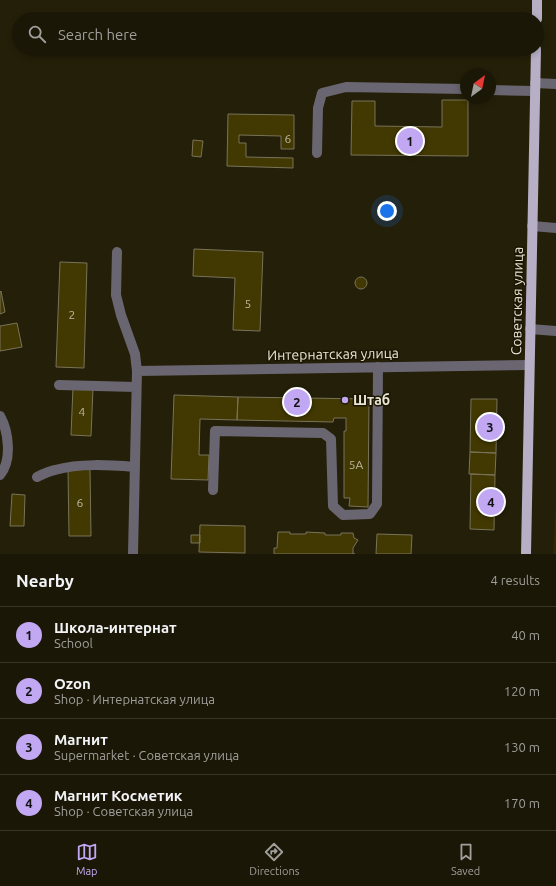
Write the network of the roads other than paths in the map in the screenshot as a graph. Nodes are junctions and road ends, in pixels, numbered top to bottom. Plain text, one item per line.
1 (537, 0) edge
2 (537, 12) edge
3 (536, 56) edge
4 (556, 84) edge
5 (535, 87) junction
6 (460, 89) edge
7 (496, 90) edge
8 (317, 153) dead end
9 (532, 226) junction
10 (556, 228) edge
11 (117, 252) dead end
12 (530, 329) junction
13 (556, 330) edge
14 (530, 365) junction
15 (378, 367) junction
16 (137, 372) junction
17 (59, 385) dead end
18 (136, 387) junction
19 (0, 416) edge
20 (135, 467) junction
21 (0, 475) edge
22 (37, 477) dead end
23 (213, 490) dead end
24 (133, 554) edge
25 (526, 554) edge

1 - 2 main road
3 - 5 main road, Советская улица
4 - 5 street
5 - 7 street
5 - 9 main road, Советская улица
6 - 8 street
9 - 10 street
9 - 12 main road, Советская улица
11 - 16 street
12 - 13 street
12 - 14 main road, Советская улица
14 - 15 street, Интернатская улица
14 - 25 main road, Советская улица
15 - 16 street, Интернатская улица
15 - 23 street
16 - 18 street
17 - 18 street
18 - 20 street
19 - 21 street
20 - 22 street
20 - 24 street

